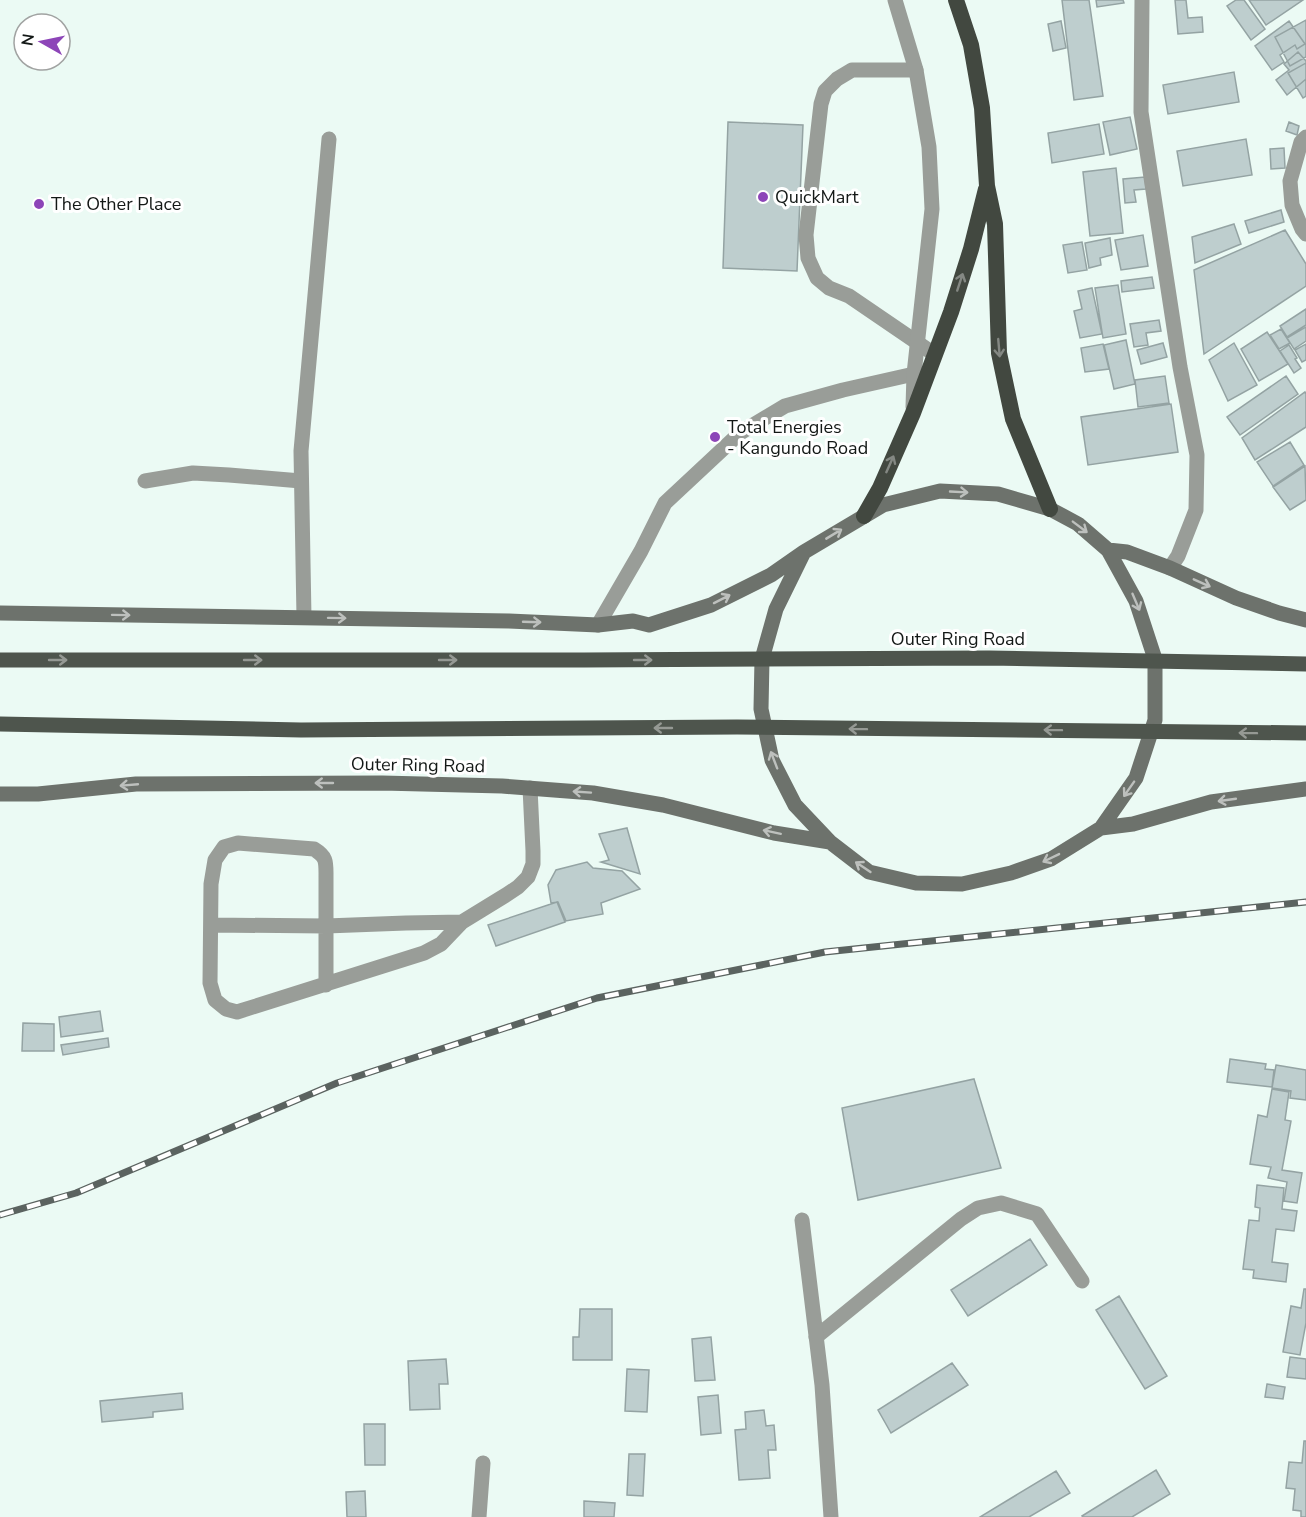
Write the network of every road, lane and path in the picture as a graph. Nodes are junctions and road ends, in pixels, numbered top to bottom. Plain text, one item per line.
1 (895, 0) edge
2 (956, 0) edge
3 (1142, 0) edge
4 (916, 70) junction
5 (1306, 137) edge
6 (329, 139) dead end
7 (987, 186) junction
8 (1306, 234) edge
9 (918, 343) junction
10 (934, 354) junction
11 (920, 374) junction
12 (145, 481) dead end
13 (302, 481) junction
14 (1050, 509) junction
15 (864, 516) junction
16 (1108, 550) junction
17 (804, 552) junction
18 (1170, 568) junction
19 (0, 612) edge
20 (304, 617) junction
21 (1306, 620) edge
22 (597, 625) junction
23 (0, 660) edge
24 (1306, 664) edge
25 (0, 724) edge
26 (1306, 733) edge
27 (530, 788) junction
28 (1306, 789) edge
29 (0, 794) edge
30 (1101, 828) junction
31 (830, 842) junction
32 (462, 922) junction
33 (211, 925) junction
34 (326, 926) junction
35 (326, 985) junction
36 (802, 1220) dead end
37 (1082, 1281) dead end
38 (816, 1337) junction
39 (483, 1463) dead end
40 (479, 1517) edge
41 (831, 1517) edge

1 - 4 street
2 - 7 highway
3 - 18 street
4 - 9 street
4 - 9 street
5 - 8 street
6 - 13 street
10 -> 7 highway
7 -> 14 highway
9 - 10 street
9 - 11 street
10 - 11 highway
15 -> 11 highway
11 - 22 street
12 - 13 street
13 - 20 street
15 -> 14 main road, Outer Ring Road
14 -> 16 main road, Outer Ring Road
17 -> 15 main road, Outer Ring Road
16 - 18 main road
16 -> 30 main road, Outer Ring Road
22 -> 17 main road, Outer Ring Road
31 -> 17 main road, Outer Ring Road
18 -> 21 main road
19 -> 20 main road, Outer Ring Road
20 -> 22 main road, Outer Ring Road
23 -> 24 main road, Outer Ring Road, bridge
26 -> 25 main road, Outer Ring Road, bridge
27 -> 29 main road, Outer Ring Road
31 -> 27 main road, Outer Ring Road
27 - 32 street
28 -> 30 main road, Outer Ring Road
30 -> 31 main road, Outer Ring Road
32 - 34 street
32 - 35 street
33 - 34 street
33 - 34 street
33 - 35 street
34 - 35 street
36 - 38 street
37 - 38 street
38 - 41 street
39 - 40 street

